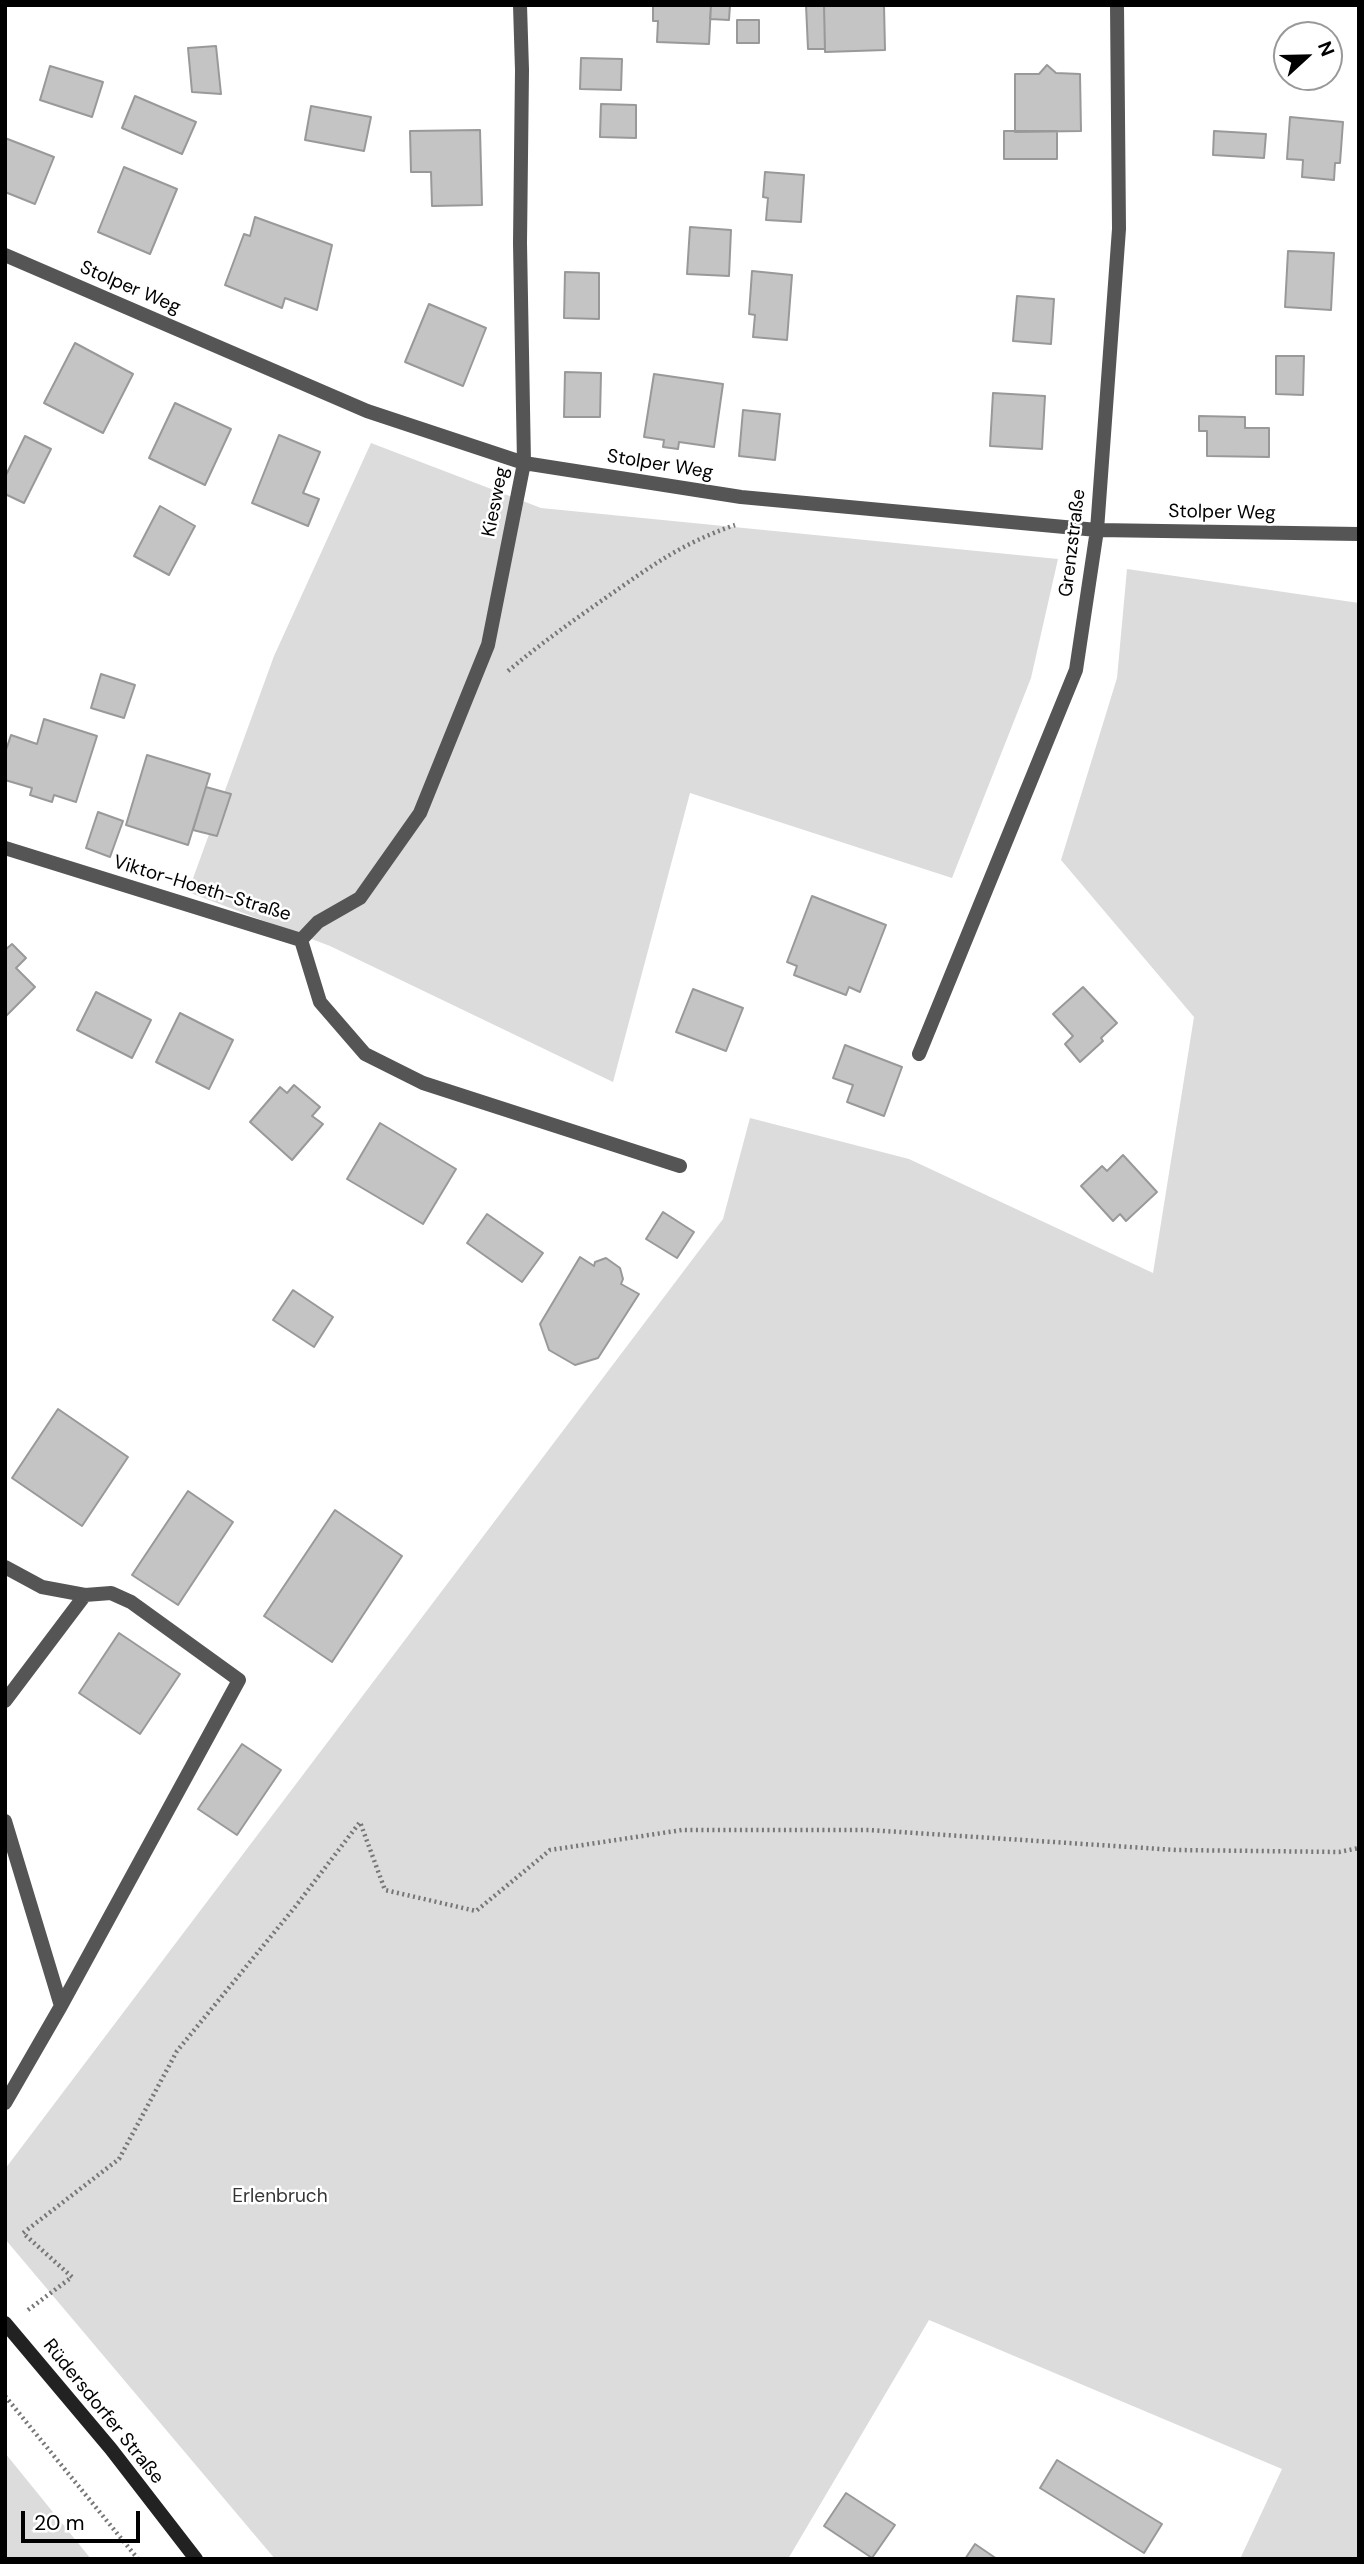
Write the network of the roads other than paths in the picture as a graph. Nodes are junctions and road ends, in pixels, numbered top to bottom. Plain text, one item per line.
1 (520, 5) edge
2 (1117, 5) edge
3 (5, 255) edge
4 (524, 463) junction
5 (1097, 530) junction
6 (1354, 534) edge
7 (5, 848) edge
8 (301, 940) junction
9 (919, 1054) dead end
10 (680, 1166) dead end
11 (5, 1567) edge
12 (85, 1595) junction
13 (5, 1701) edge
14 (5, 1821) edge
15 (61, 2006) junction
16 (5, 2103) edge
17 (6, 2324) edge
18 (196, 2559) edge

1 - 4 street, Kiesweg
2 - 5 street, Grenzstraße
3 - 4 street, Stolper Weg
4 - 5 street, Stolper Weg
4 - 8 street, Kiesweg
5 - 6 street, Stolper Weg
5 - 9 street, Grenzstraße
7 - 8 street, Viktor-Hoeth-Straße
8 - 10 street, Viktor-Hoeth-Straße
11 - 12 street
12 - 13 street
12 - 15 street
14 - 15 street
15 - 16 street
17 - 18 main road, Rüdersdorfer Straße

